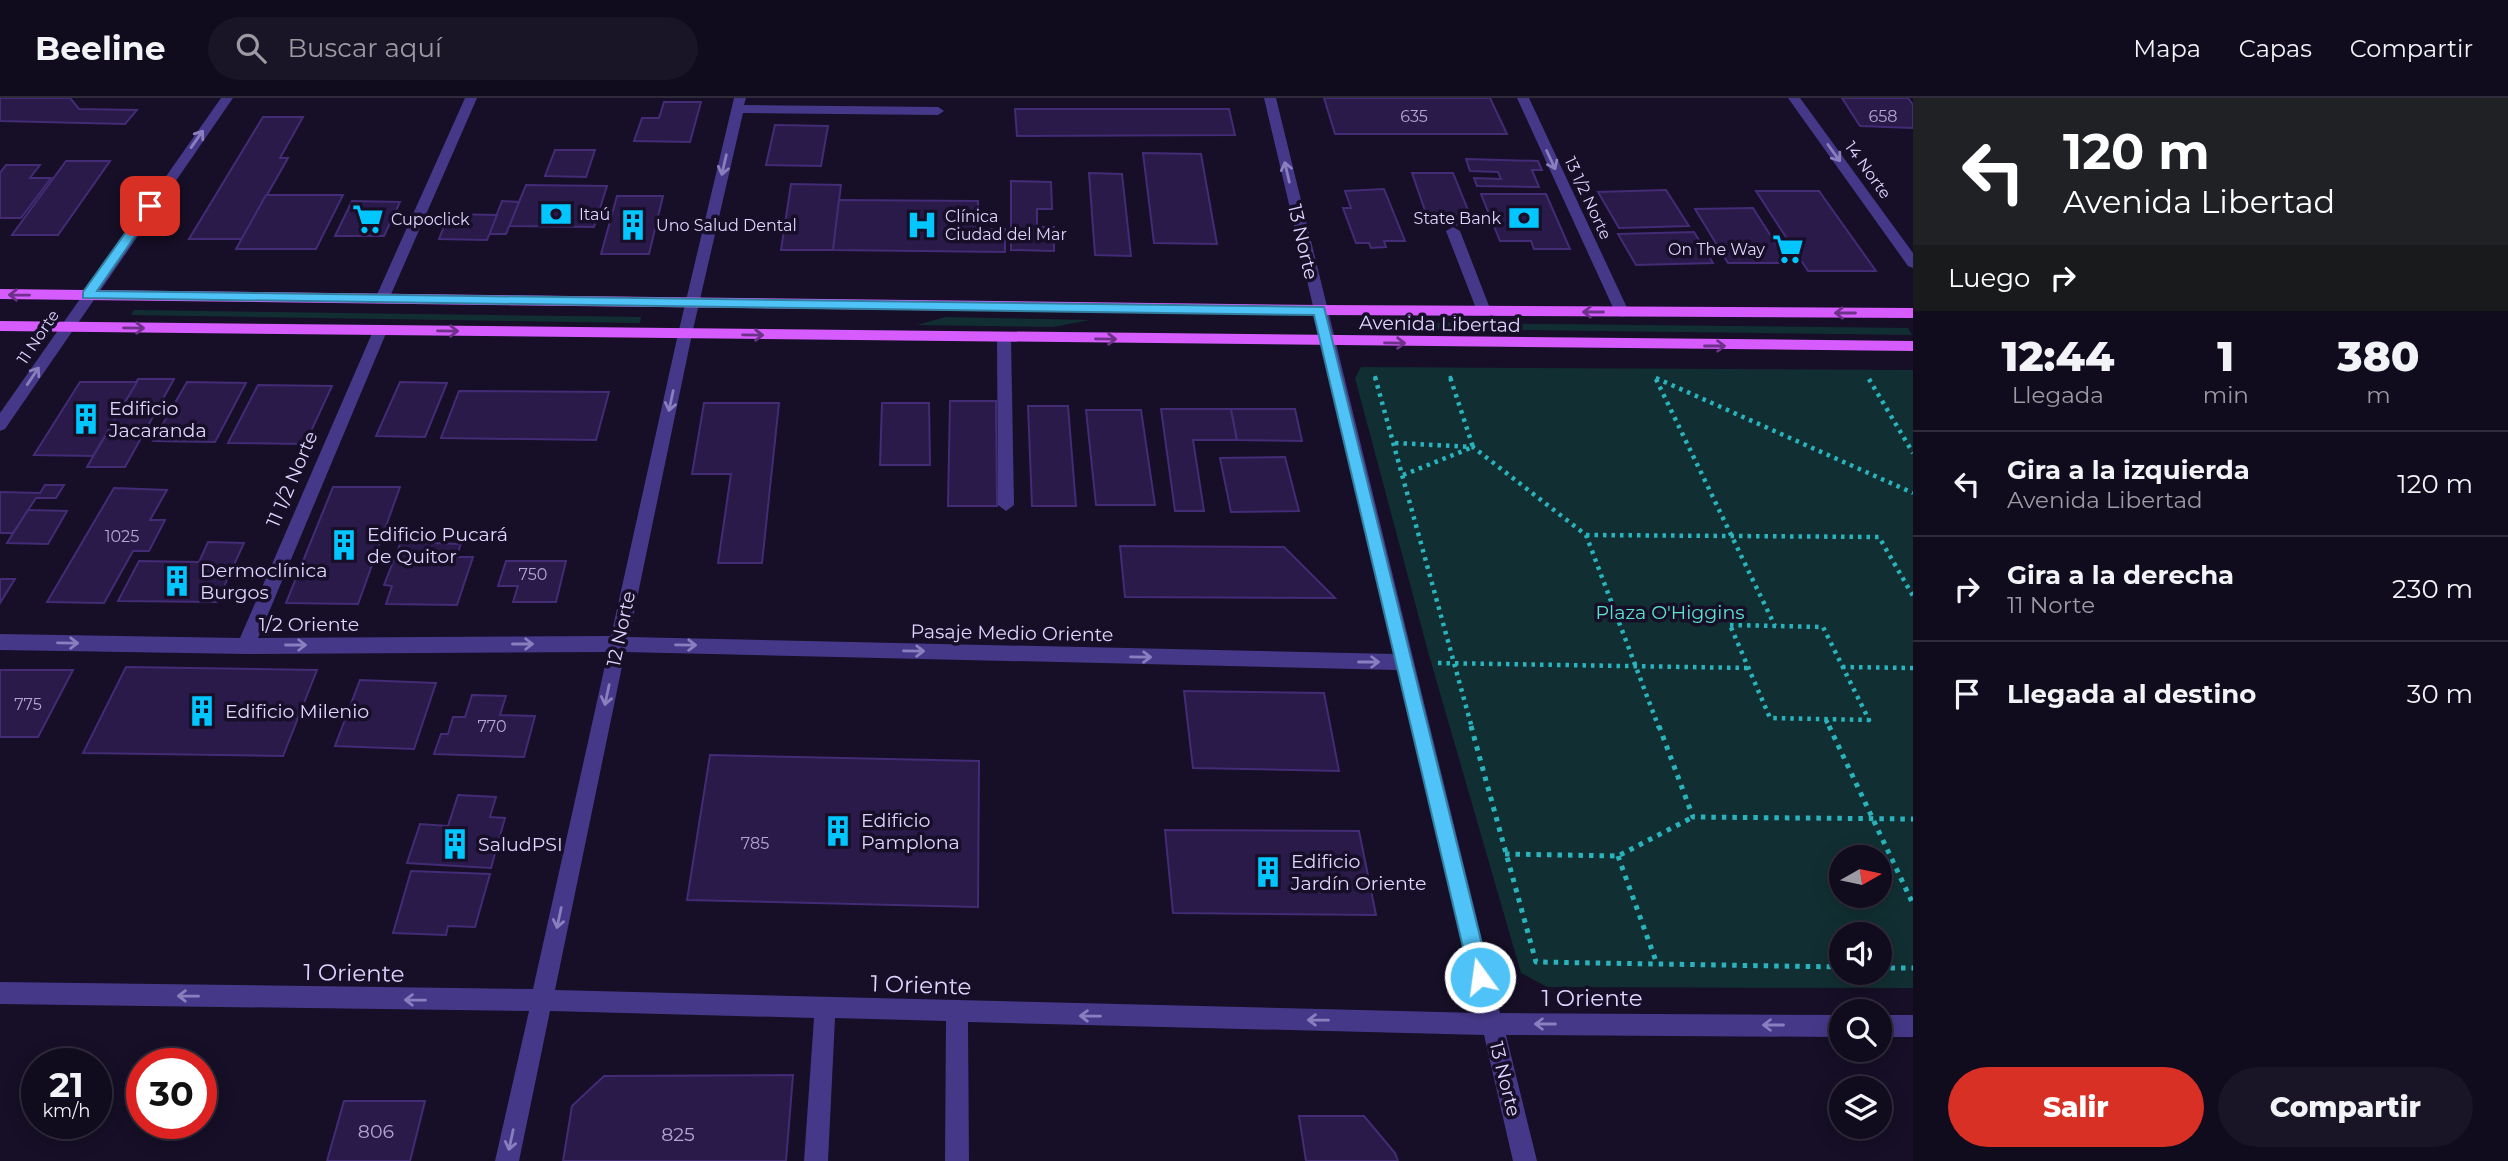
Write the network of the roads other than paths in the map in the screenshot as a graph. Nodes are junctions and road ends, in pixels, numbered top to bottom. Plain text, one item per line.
1 (227, 98) edge
2 (471, 98) edge
3 (1270, 98) edge
4 (1522, 98) edge
5 (1794, 98) edge
6 (739, 103) edge
7 (938, 111) dead end
8 (1453, 231) dead end
9 (1913, 263) edge
10 (0, 294) edge
11 (88, 295) junction
12 (382, 299) junction
13 (692, 302) junction
14 (1319, 310) junction
15 (1485, 311) junction
16 (1622, 312) junction
17 (1913, 313) edge
18 (0, 326) edge
19 (66, 327) junction
20 (380, 331) junction
21 (685, 334) junction
22 (1004, 338) junction
23 (1326, 342) junction
24 (1913, 346) edge
25 (0, 425) edge
26 (1006, 505) dead end
27 (0, 642) edge
28 (618, 644) junction
29 (246, 646) junction
30 (1404, 663) junction
31 (0, 993) edge
32 (542, 1000) junction
33 (825, 1009) junction
34 (957, 1013) junction
35 (1491, 1024) junction
36 (1829, 1026) edge
37 (1892, 1026) edge
38 (1913, 1026) edge
39 (507, 1161) edge
40 (816, 1161) edge
41 (957, 1161) edge
42 (1525, 1161) edge

11 -> 1 street, 11 Norte
2 - 12 street
14 -> 3 street, 13 Norte
4 -> 16 street, 13 1/2 Norte
5 -> 9 street, 14 Norte
6 - 7 street
6 -> 13 street, 12 Norte
8 - 15 street
11 -> 10 main road, Avenida Libertad
11 - 12 main road, Avenida Libertad
11 - 19 street, 11 Norte
12 - 13 main road, Avenida Libertad
13 - 14 main road, Avenida Libertad
13 - 21 street, 12 Norte
14 - 15 main road, Avenida Libertad
14 - 23 street, 13 Norte
16 -> 15 main road, Avenida Libertad
17 -> 16 main road, Avenida Libertad
18 - 19 main road, Avenida Libertad
19 -> 20 main road, Avenida Libertad
25 -> 19 street, 11 Norte
20 -> 21 main road, Avenida Libertad
20 - 29 street, 11 1/2 Norte
21 -> 22 main road, Avenida Libertad
21 -> 28 street, 12 Norte
22 -> 23 main road, Avenida Libertad
22 - 26 street
23 -> 24 main road, Avenida Libertad
23 - 30 street, 13 Norte
27 -> 29 street, 1/2 Oriente
29 -> 28 street, 1/2 Oriente
28 -> 30 street, Pasaje Medio Oriente
28 -> 32 street, 12 Norte
30 - 35 street, 13 Norte
32 -> 31 street, 1 Oriente
32 - 33 street, 1 Oriente
32 -> 39 street, 12 Norte
33 - 34 street, 1 Oriente
33 - 40 street
35 -> 34 street, 1 Oriente
34 - 41 street
36 -> 35 street, 1 Oriente
35 - 42 street, 13 Norte
37 - 38 street

